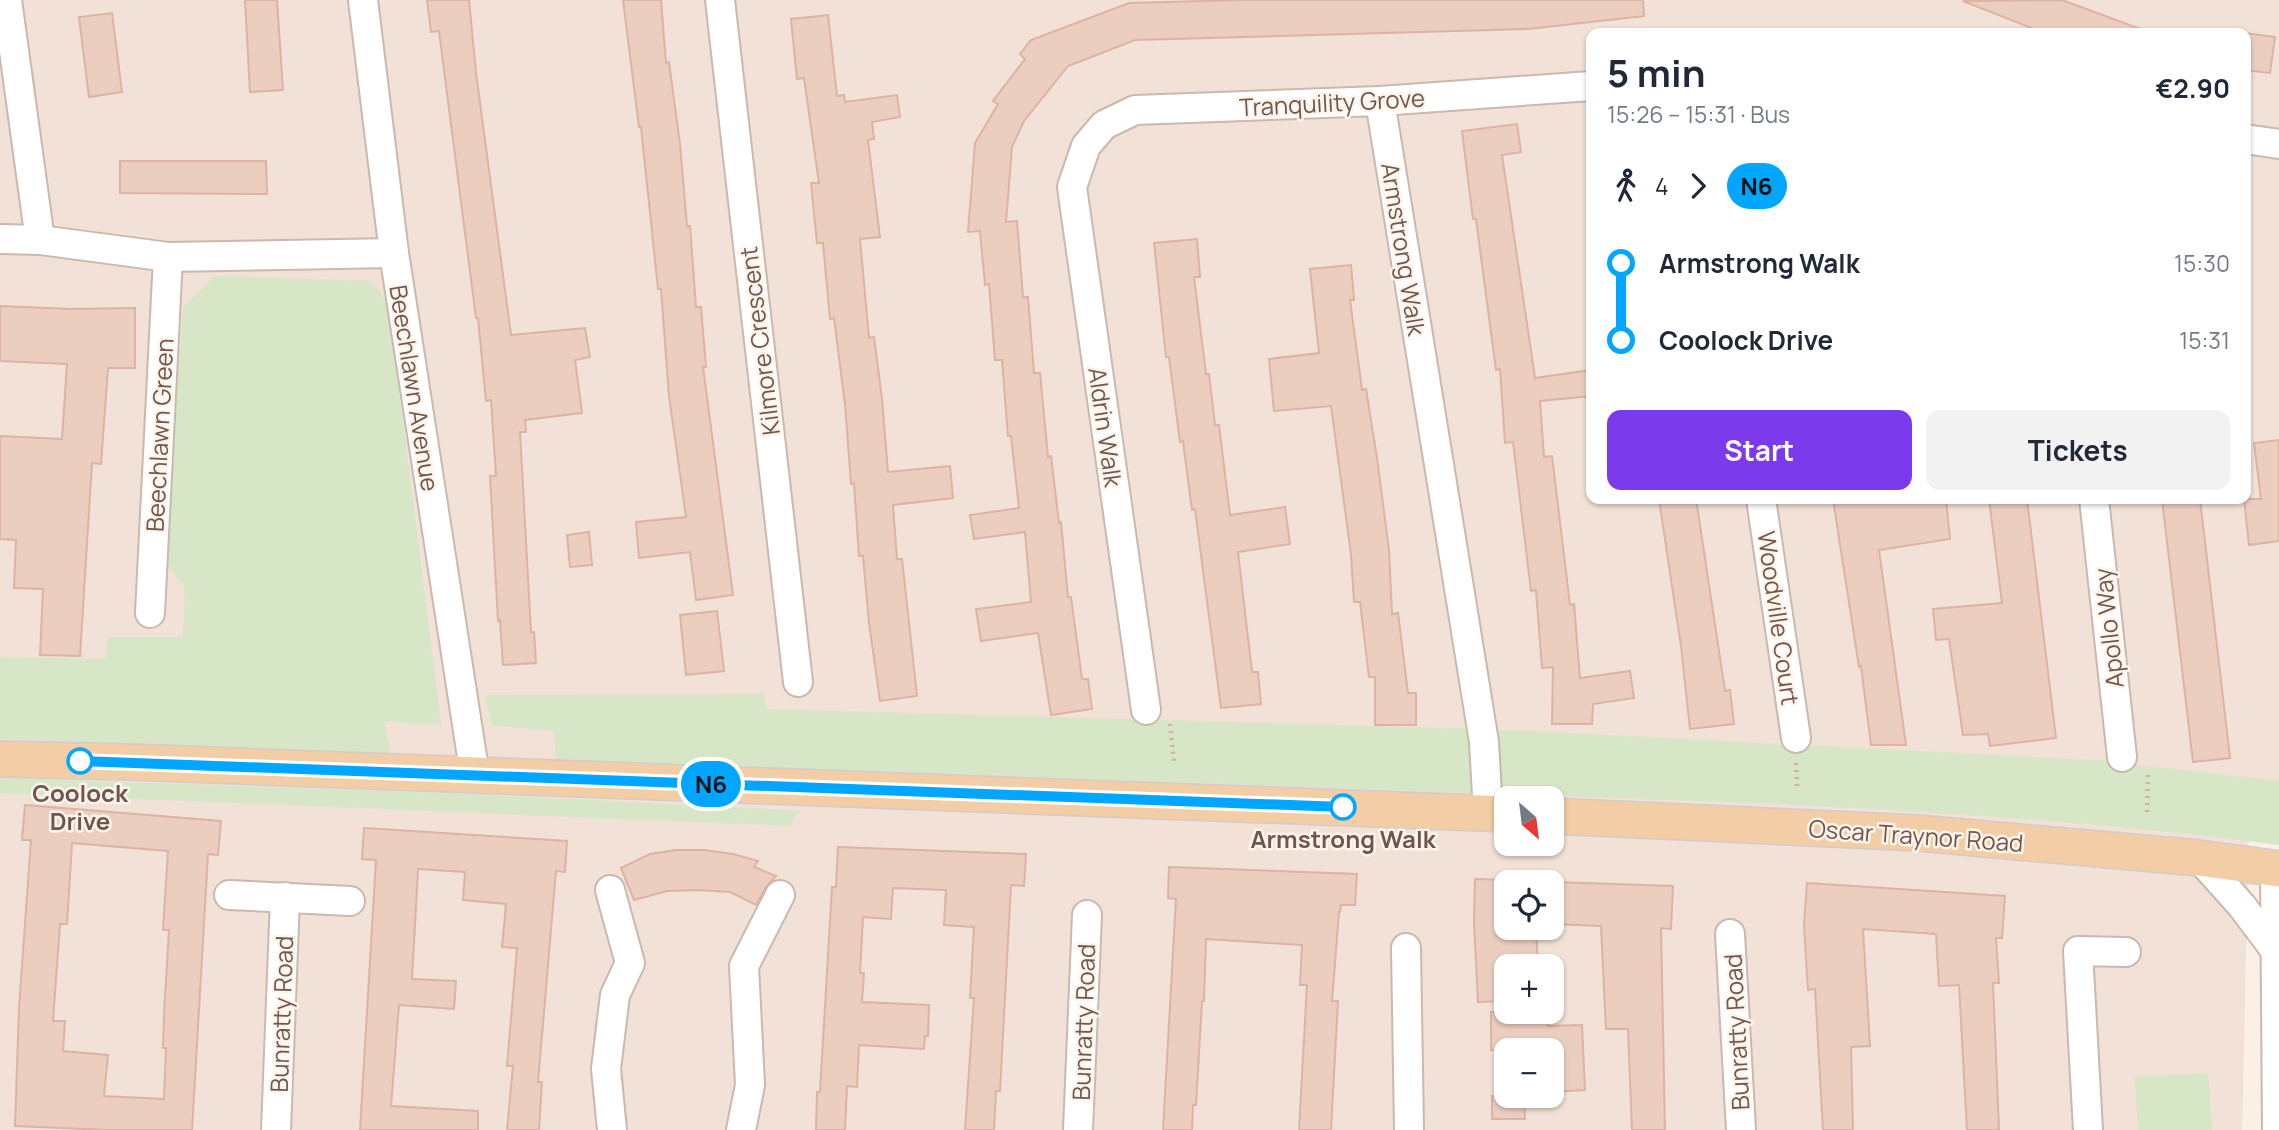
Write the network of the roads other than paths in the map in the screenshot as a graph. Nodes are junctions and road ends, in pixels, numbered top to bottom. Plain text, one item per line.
1 (6, 0) edge
2 (363, 0) edge
3 (720, 0) edge
4 (1586, 86) edge
5 (1380, 102) junction
6 (2251, 140) edge
7 (2279, 144) edge
8 (1086, 146) joint
9 (0, 239) edge
10 (40, 240) junction
11 (394, 254) junction
12 (168, 257) junction
13 (1762, 504) edge
14 (2095, 504) edge
15 (150, 613) dead end
16 (798, 682) dead end
17 (1146, 710) dead end
18 (1796, 738) dead end
19 (2122, 757) dead end
20 (0, 759) edge
21 (475, 776) junction
22 (1494, 798) edge
23 (1494, 813) edge
24 (1564, 817) edge
25 (2199, 858) junction
26 (2277, 869) edge
27 (610, 890) dead end
28 (229, 895) dead end
29 (780, 895) dead end
30 (285, 898) junction
31 (350, 901) dead end
32 (1087, 915) dead end
33 (1730, 934) dead end
34 (1406, 948) dead end
35 (2276, 950) junction
36 (2126, 952) dead end
37 (2278, 1069) edge
38 (276, 1130) edge
39 (612, 1130) edge
40 (741, 1130) edge
41 (1078, 1130) edge
42 (1409, 1130) edge
43 (1741, 1130) edge
44 (2088, 1130) edge
45 (2277, 1130) edge

1 - 10 street
2 - 11 street, Beechlawn Avenue
3 - 16 street, Kilmore Crescent
4 - 5 street, Tranquility Grove
5 - 8 street, Tranquility Grove
5 - 22 street, Armstrong Walk
6 - 7 street
8 - 17 street, Aldrin Walk
9 - 10 street
10 - 12 street
11 - 12 street
11 - 21 street, Beechlawn Avenue
12 - 15 street, Beechlawn Green
13 - 18 street, Woodville Court
14 - 19 street, Apollo Way
20 - 21 main road
21 - 23 main road
24 - 25 main road, Oscar Traynor Road
25 - 26 main road, Oscar Traynor Road
25 - 35 street
26 - 35 street
27 - 39 street
28 - 30 street
29 - 40 street
30 - 31 street
30 - 38 street, Bunratty Road
32 - 41 street, Bunratty Road
33 - 43 street, Bunratty Road
34 - 42 street
35 - 37 street
36 - 44 street
37 - 45 street

